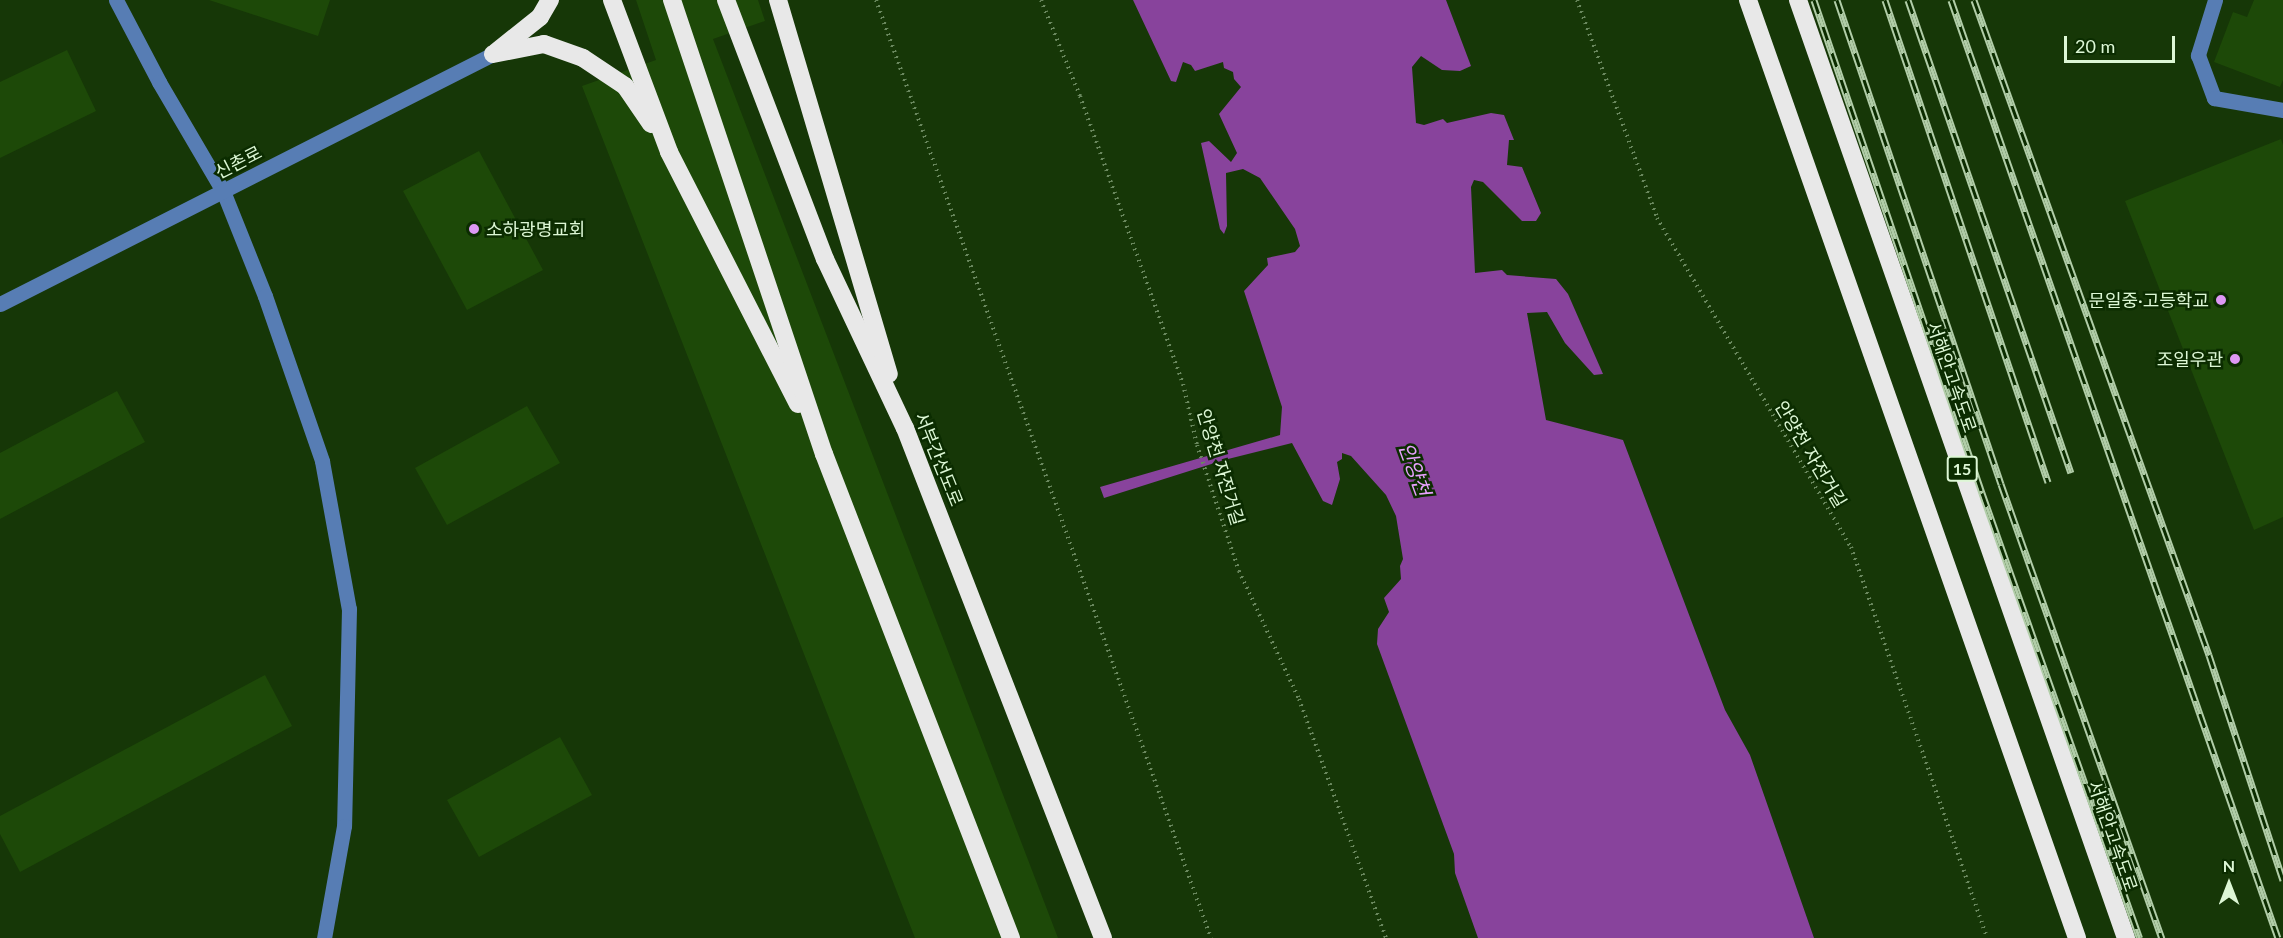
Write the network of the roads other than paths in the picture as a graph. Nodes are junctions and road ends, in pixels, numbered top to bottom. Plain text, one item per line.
1 (116, 0) edge
2 (550, 0) edge
3 (612, 0) edge
4 (672, 0) edge
5 (726, 0) edge
6 (777, 0) edge
7 (1748, 0) edge
8 (1798, 0) edge
9 (2215, 0) edge
10 (493, 54) junction
11 (2283, 110) edge
12 (669, 152) junction
13 (223, 191) junction
14 (0, 304) edge
15 (905, 428) junction
16 (824, 454) junction
17 (324, 938) edge
18 (1011, 938) edge
19 (1103, 938) edge
20 (2077, 938) edge
21 (2126, 938) edge

1 - 13 street
2 - 10 highway
3 - 12 highway
4 - 16 highway
5 - 15 highway, 서부간선도로
6 - 15 highway
7 - 20 highway, 15
8 - 21 highway, 서해안고속도로 / 15
9 - 11 street
10 - 12 highway
10 - 13 street, 신촌로
12 - 16 highway
13 - 14 street, 신촌로
13 - 17 street
15 - 19 highway, 서부간선도로
16 - 18 highway

